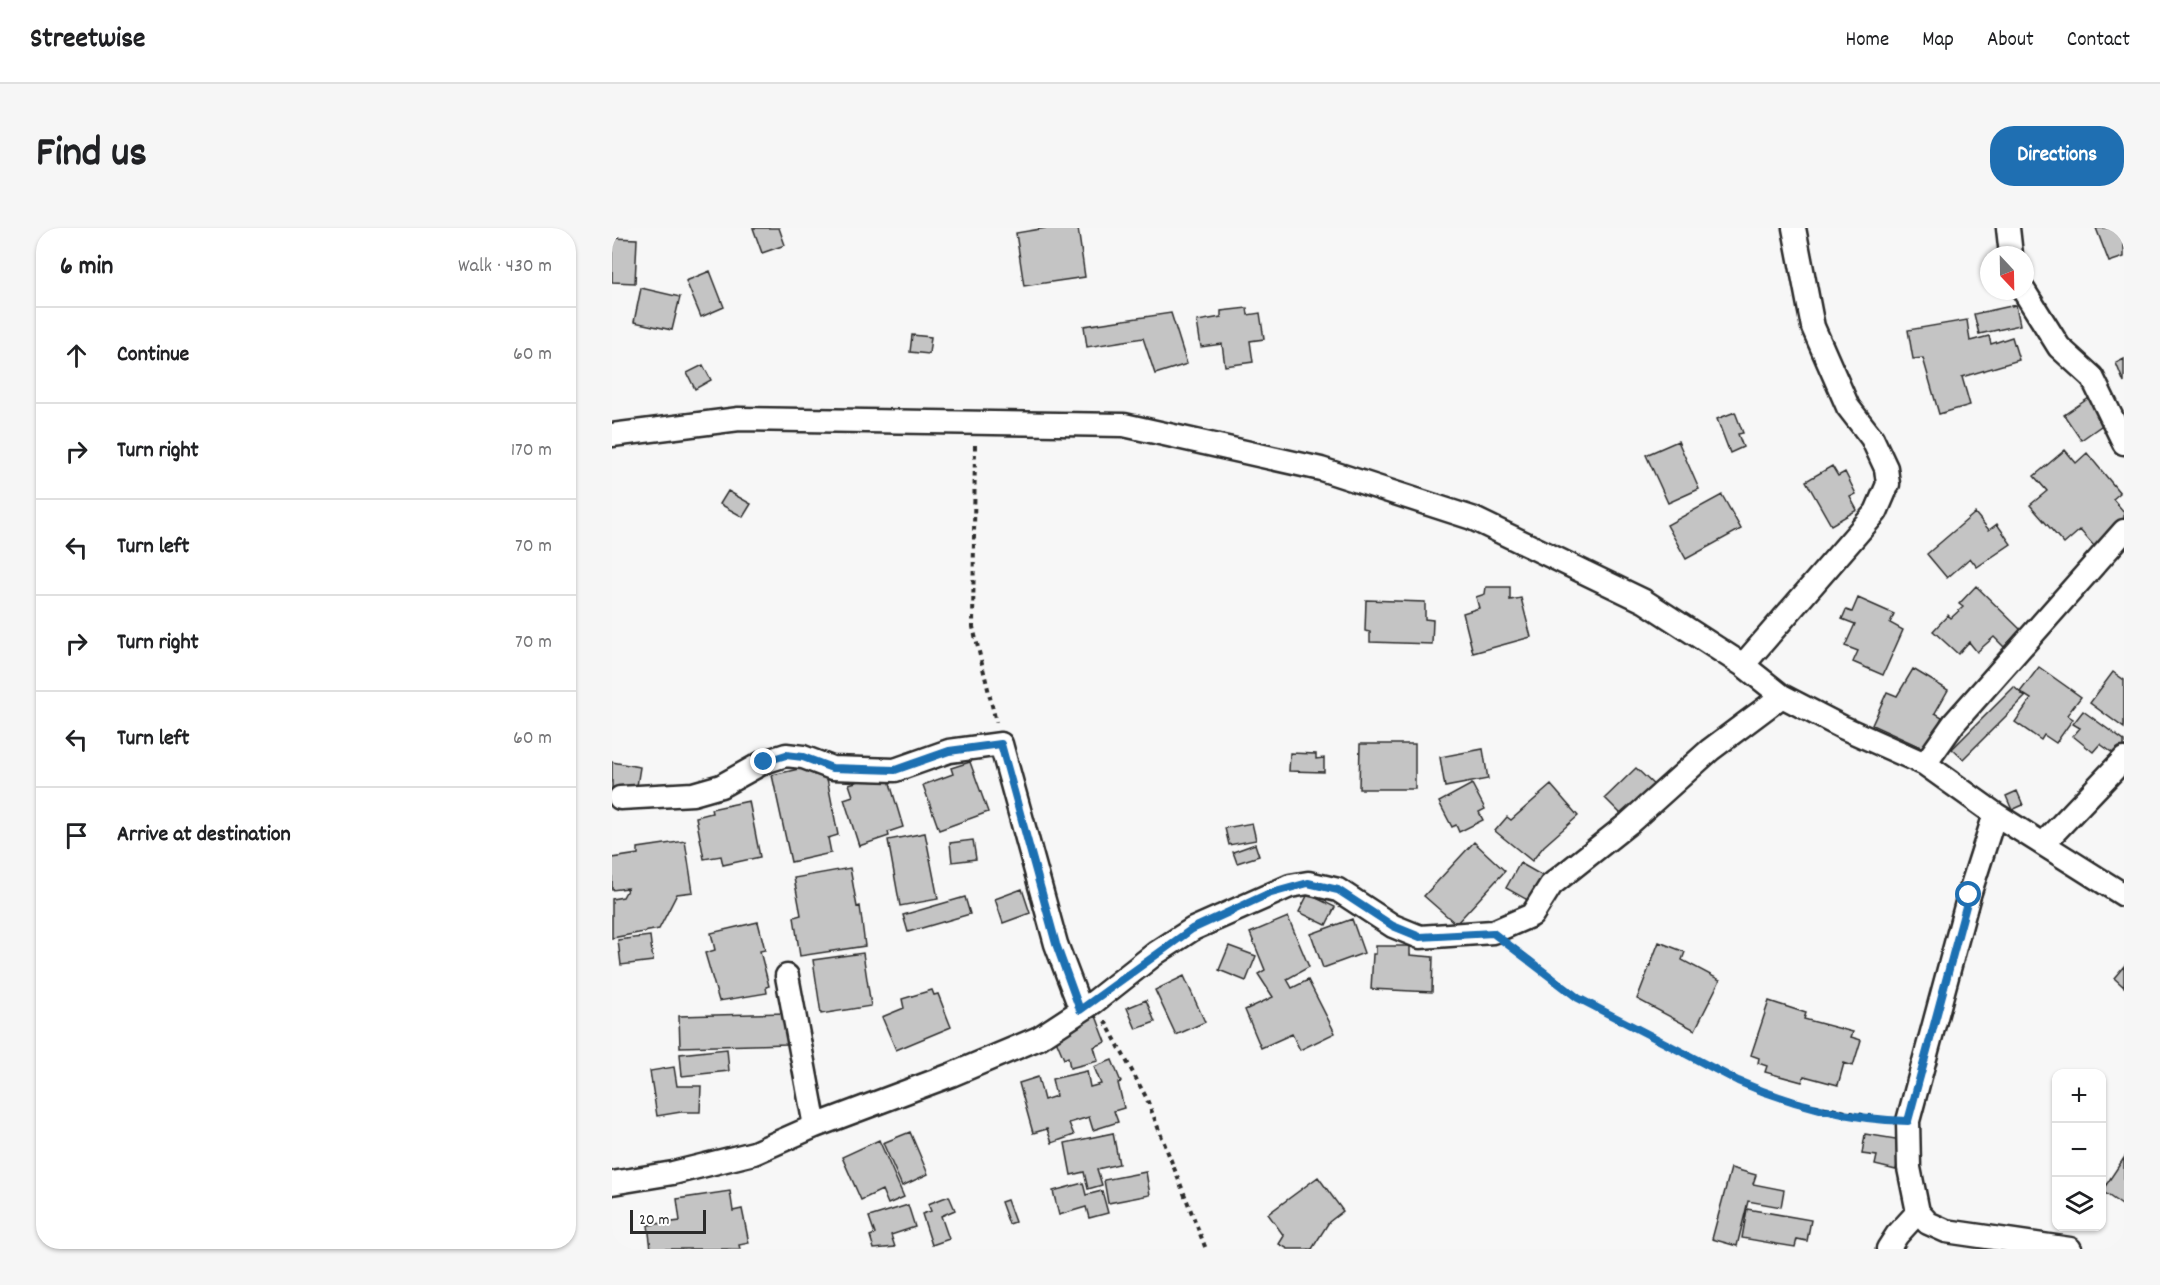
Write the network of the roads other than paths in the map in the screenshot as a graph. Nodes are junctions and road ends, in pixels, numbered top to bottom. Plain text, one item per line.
1 (1794, 228) edge
2 (2008, 228) edge
3 (2010, 246) edge
4 (2030, 300) edge
5 (612, 435) edge
6 (2124, 442) edge
7 (2124, 531) edge
8 (1743, 665) junction
9 (1782, 696) junction
10 (2124, 759) edge
11 (1925, 764) junction
12 (620, 798) dead end
13 (1995, 814) junction
14 (2043, 844) junction
15 (2124, 895) edge
16 (787, 976) dead end
17 (1087, 1006) junction
18 (815, 1126) junction
19 (612, 1183) edge
20 (1918, 1212) junction
21 (1888, 1249) edge
22 (2070, 1249) edge

1 - 8 street
2 - 3 street
4 - 6 street
5 - 8 street
7 - 11 street
8 - 9 street
9 - 11 street
9 - 17 street
10 - 14 street
11 - 13 street
12 - 17 street
13 - 14 street
13 - 20 street
14 - 15 street
16 - 18 street
17 - 18 street
18 - 19 street
20 - 21 street
20 - 22 street

